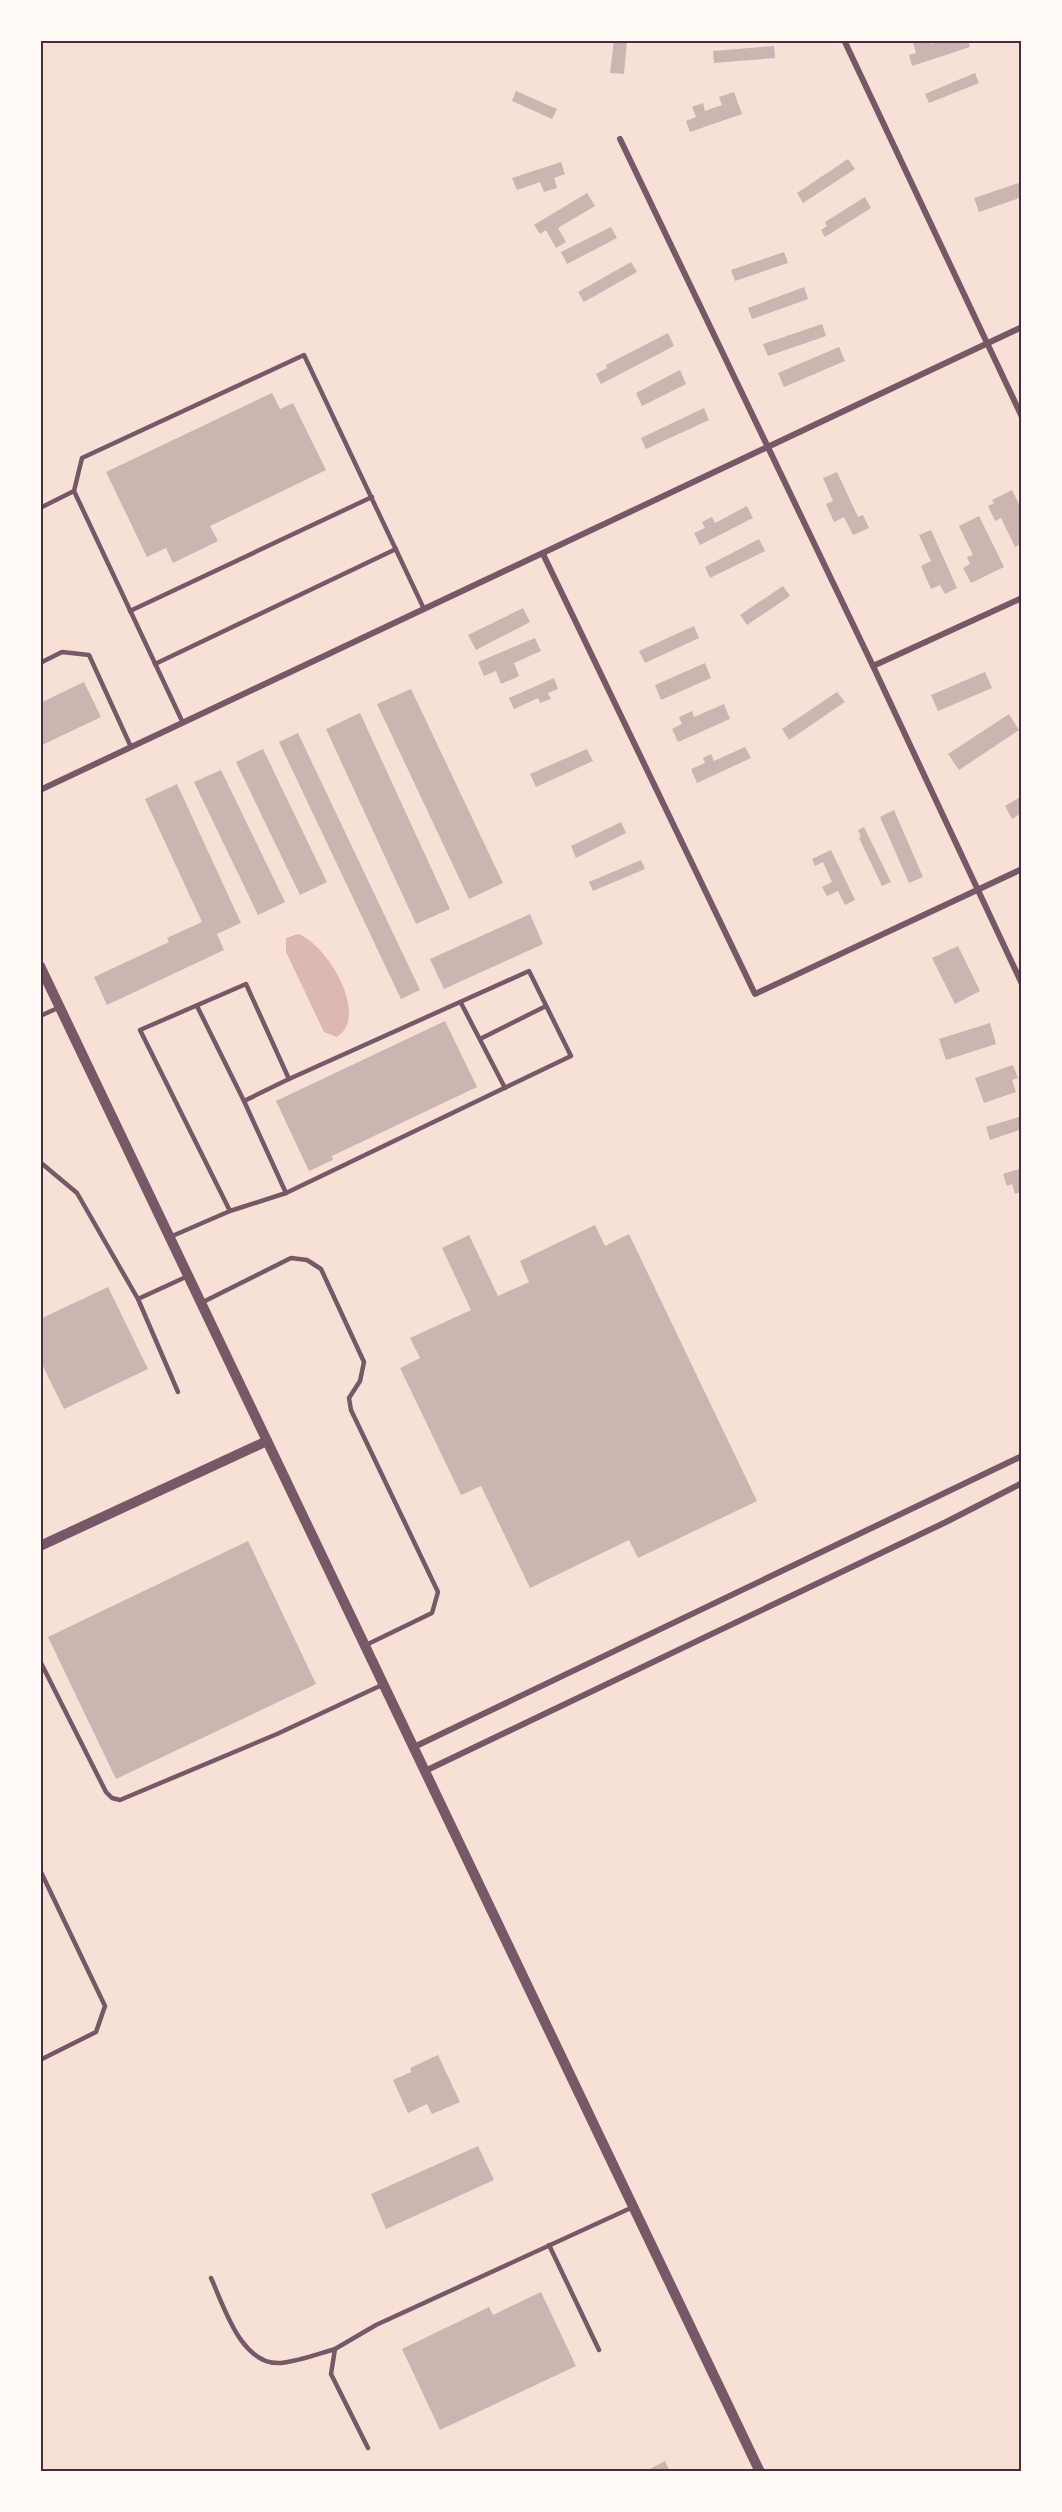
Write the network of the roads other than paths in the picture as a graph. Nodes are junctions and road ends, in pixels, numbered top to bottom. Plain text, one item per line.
1 (844, 40) edge
2 (620, 139) dead end
3 (1022, 327) edge
4 (987, 343) junction
5 (1022, 417) edge
6 (768, 447) junction
7 (74, 491) junction
8 (372, 497) junction
9 (40, 508) edge
10 (396, 549) junction
11 (543, 554) junction
12 (1022, 598) edge
13 (424, 609) junction
14 (130, 610) junction
15 (40, 663) edge
16 (155, 664) junction
17 (873, 666) junction
18 (183, 723) junction
19 (131, 747) junction
20 (40, 790) edge
21 (1022, 870) edge
22 (977, 890) junction
23 (40, 966) edge
24 (1022, 984) edge
25 (461, 1003) junction
26 (197, 1006) junction
27 (546, 1006) junction
28 (60, 1007) junction
29 (40, 1016) edge
30 (480, 1039) junction
31 (289, 1079) junction
32 (505, 1088) junction
33 (244, 1101) junction
34 (40, 1162) edge
35 (286, 1193) junction
36 (230, 1211) junction
37 (170, 1237) junction
38 (188, 1276) junction
39 (138, 1299) junction
40 (201, 1303) junction
41 (178, 1392) dead end
42 (267, 1441) junction
43 (1022, 1456) edge
44 (1022, 1483) edge
45 (40, 1546) edge
46 (365, 1645) junction
47 (40, 1661) edge
48 (384, 1684) junction
49 (414, 1747) junction
50 (425, 1771) junction
51 (40, 1870) edge
52 (40, 2060) edge
53 (633, 2207) junction
54 (549, 2246) junction
55 (211, 2278) dead end
56 (335, 2349) junction
57 (600, 2350) dead end
58 (368, 2448) dead end
59 (760, 2472) edge

1 - 4 street
2 - 6 street
3 - 4 street
4 - 5 street
4 - 6 street
6 - 11 street
6 - 17 street
7 - 8 lane
7 - 9 lane
7 - 14 lane
8 - 10 lane
8 - 14 lane
10 - 13 lane
10 - 16 lane
11 - 13 street
11 - 22 street
12 - 17 street
13 - 18 street
14 - 16 lane
15 - 19 lane
16 - 18 lane
17 - 22 street
18 - 19 street
19 - 20 street
21 - 22 street
22 - 24 street
23 - 28 street
25 - 27 lane
25 - 30 lane
25 - 31 lane
26 - 31 lane
26 - 33 lane
26 - 36 lane
27 - 30 lane
27 - 32 lane
28 - 29 lane
28 - 37 street
30 - 32 lane
31 - 33 lane
32 - 35 lane
33 - 35 lane
34 - 39 lane
35 - 36 lane
36 - 37 lane
37 - 38 street
38 - 39 lane
38 - 40 street
39 - 41 lane
40 - 42 street
40 - 46 lane
42 - 45 street
42 - 46 street
43 - 49 street
44 - 50 street
46 - 48 street
47 - 48 lane
48 - 49 street
49 - 50 street
50 - 53 street
51 - 52 lane
53 - 54 lane
53 - 59 street
54 - 56 lane
54 - 57 lane
55 - 56 lane
56 - 58 lane

